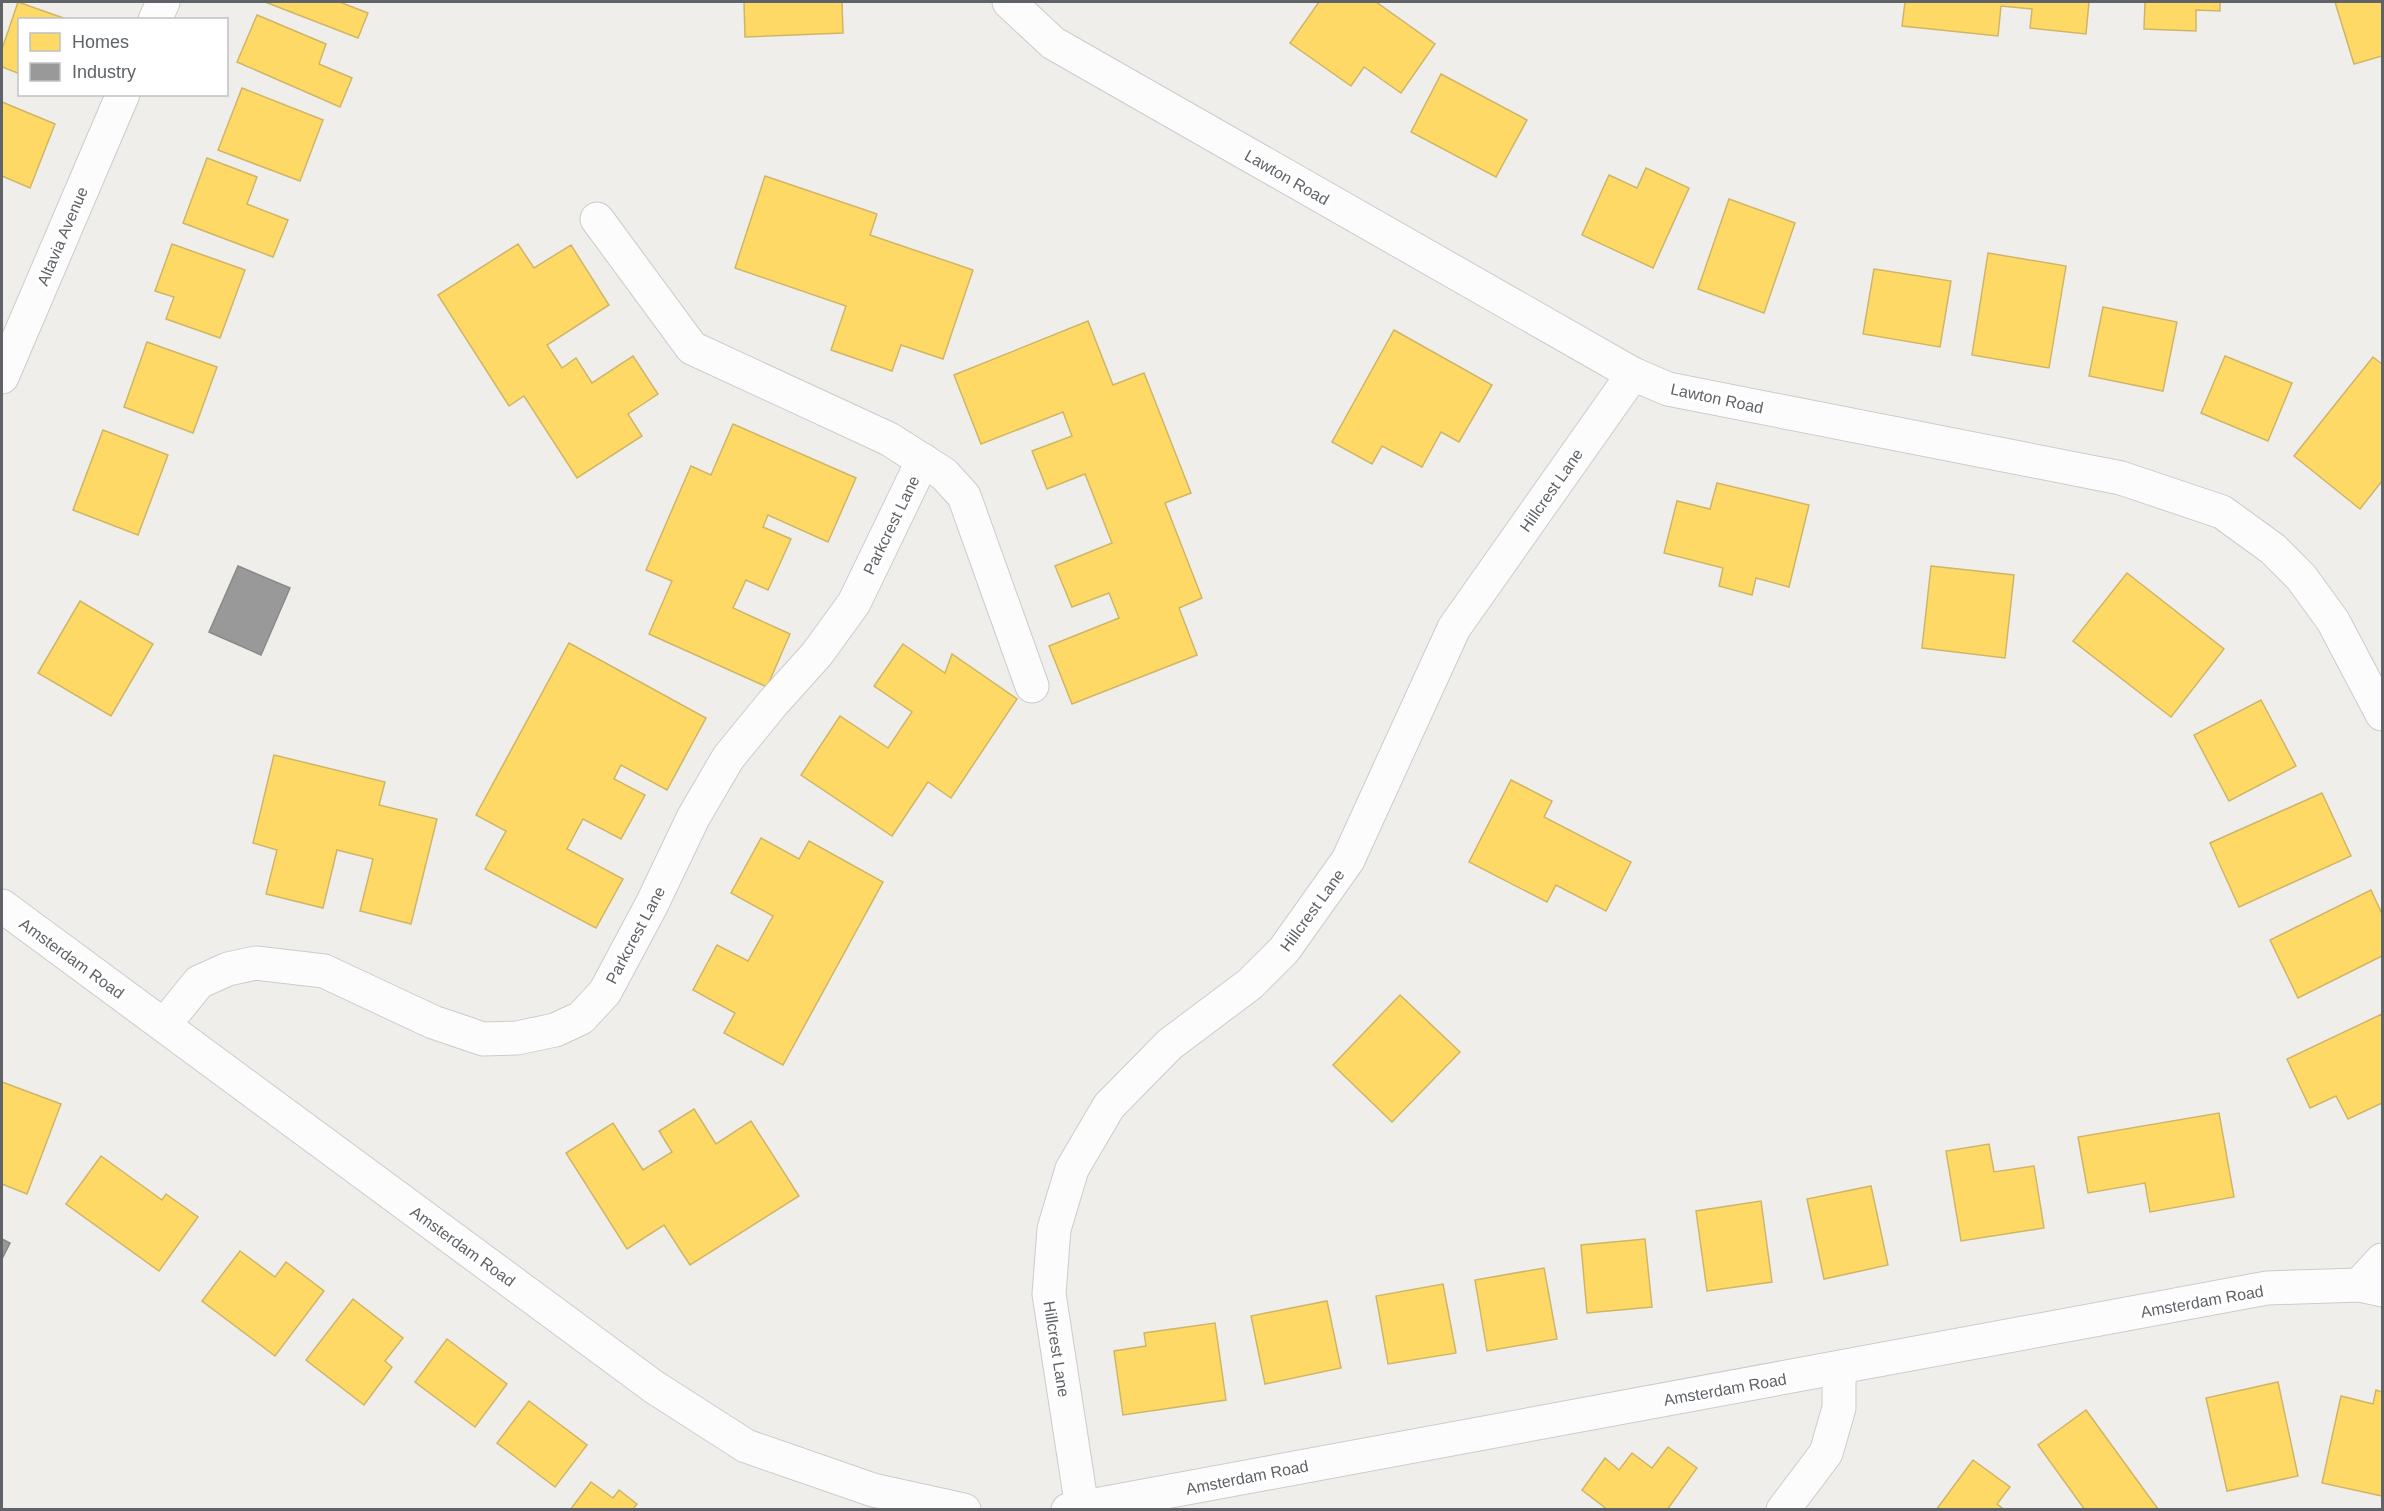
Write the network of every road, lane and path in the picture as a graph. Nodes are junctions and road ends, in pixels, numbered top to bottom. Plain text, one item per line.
1 (162, 2) edge
2 (1009, 2) edge
3 (156, 18) edge
4 (122, 96) edge
5 (597, 219) dead end
6 (1633, 374) junction
7 (2, 377) edge
8 (923, 460) junction
9 (1032, 686) dead end
10 (2382, 714) edge
11 (2, 906) edge
12 (164, 1025) junction
13 (2382, 1260) edge
14 (2371, 1288) edge
15 (1839, 1368) junction
16 (964, 1509) edge
17 (1075, 1509) edge
18 (1783, 1509) edge

1 - 3 street
2 - 6 street, Lawton Road
4 - 7 street, Altavia Avenue
5 - 8 street
6 - 10 street, Lawton Road
6 - 17 street, Hillcrest Lane
8 - 9 street
8 - 12 street, Parkcrest Lane
11 - 12 street, Amsterdam Road
12 - 16 street, Amsterdam Road
13 - 14 street
14 - 15 street, Amsterdam Road
15 - 17 street, Amsterdam Road
15 - 18 street

